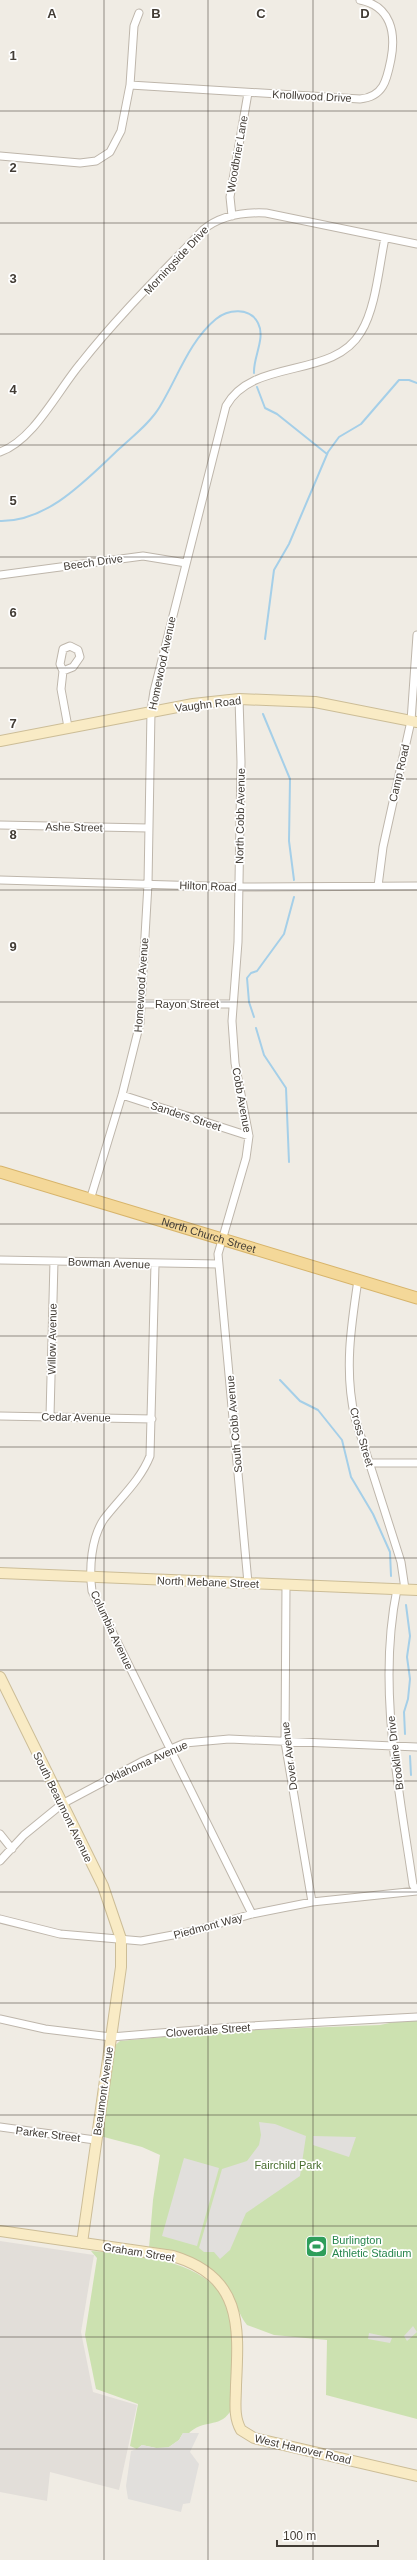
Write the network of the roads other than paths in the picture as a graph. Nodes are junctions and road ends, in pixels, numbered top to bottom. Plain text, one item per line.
1 (360, 0) edge
2 (139, 13) dead end
3 (130, 85) junction
4 (248, 93) junction
5 (0, 156) edge
6 (232, 216) junction
7 (385, 238) junction
8 (417, 244) edge
9 (0, 452) edge
10 (186, 563) junction
11 (0, 575) edge
12 (417, 635) edge
13 (63, 671) dead end
14 (239, 699) junction
15 (151, 712) junction
16 (414, 721) edge
17 (68, 727) junction
18 (0, 741) edge
19 (0, 825) edge
20 (148, 828) junction
21 (0, 880) edge
22 (148, 884) junction
23 (378, 886) junction
24 (417, 886) edge
25 (239, 887) junction
26 (142, 1004) junction
27 (233, 1004) junction
28 (122, 1095) junction
29 (249, 1136) junction
30 (0, 1172) edge
31 (90, 1200) junction
32 (221, 1239) junction
33 (0, 1260) edge
34 (54, 1261) junction
35 (155, 1264) junction
36 (218, 1264) junction
37 (358, 1280) junction
38 (417, 1298) edge
39 (0, 1416) edge
40 (50, 1416) junction
41 (152, 1419) junction
42 (369, 1463) junction
43 (417, 1463) edge
44 (0, 1573) edge
45 (90, 1577) junction
46 (248, 1583) junction
47 (286, 1585) junction
48 (401, 1589) junction
49 (417, 1590) edge
50 (0, 1677) edge
51 (286, 1742) junction
52 (392, 1747) junction
53 (417, 1747) edge
54 (171, 1749) junction
55 (62, 1804) junction
56 (0, 1834) edge
57 (12, 1849) junction
58 (0, 1861) edge
59 (417, 1891) edge
60 (312, 1902) junction
61 (252, 1914) junction
62 (0, 1919) edge
63 (121, 1939) junction
64 (417, 2017) edge
65 (0, 2019) edge
66 (111, 2037) junction
67 (0, 2128) edge
68 (95, 2140) junction
69 (0, 2231) edge
70 (82, 2243) junction
71 (238, 2332) joint
72 (417, 2476) edge

1 - 4 street, Knollwood Drive
2 - 3 street
3 - 4 street, Knollwood Drive
3 - 5 street
4 - 6 street, Woodbrier Lane
6 - 7 street, Morningside Drive
6 - 9 street, Morningside Drive
7 - 8 street, Morningside Drive
7 - 10 street, Homewood Avenue
10 - 11 street, Beech Drive
10 - 15 street, Homewood Avenue
12 - 16 street, Camp Road
13 - 17 street
14 - 15 street, Vaughn Road
14 - 16 street, Vaughn Road
14 - 25 street, North Cobb Avenue
15 - 17 street, Vaughn Road
15 - 20 street, Homewood Avenue
16 - 23 street, Camp Road
17 - 18 street, Vaughn Road
19 - 20 street, Ashe Street
20 - 22 street, Homewood Avenue
21 - 22 street, Hilton Road
22 - 25 street, Hilton Road
22 - 26 street, Homewood Avenue
23 - 24 street, Hilton Road
23 - 25 street, Hilton Road
25 - 27 street, North Cobb Avenue
26 - 27 street, Rayon Street
26 - 28 street, Homewood Avenue
27 - 29 street, Cobb Avenue
28 - 29 street, Sanders Street
28 - 31 street, Homewood Avenue
29 - 32 street, Cobb Avenue
30 - 31 main road, North Church Street
31 - 32 main road, North Church Street
32 - 36 street, Cobb Avenue
32 - 37 main road, North Church Street
33 - 34 street, Bowman Avenue
34 - 35 street, Bowman Avenue
34 - 40 street, Willow Avenue
35 - 36 street, Bowman Avenue
35 - 41 street, Columbia Avenue
36 - 46 street, South Cobb Avenue
37 - 38 main road, North Church Street
37 - 42 street, Cross Street
39 - 40 street, Cedar Avenue
40 - 41 street, Cedar Avenue
41 - 45 street, Columbia Avenue
42 - 43 street
42 - 48 street, Cross Street
44 - 45 street, North Mebane Street
45 - 46 street, North Mebane Street
45 - 54 street, Columbia Avenue
46 - 47 street, North Mebane Street
47 - 48 street, North Mebane Street
47 - 51 street, Dover Avenue
48 - 49 street, North Mebane Street
48 - 52 street, Brookline Drive
50 - 55 street, South Beaumont Avenue
51 - 52 street, Oklahoma Avenue
51 - 54 street, Oklahoma Avenue
51 - 60 street, Dover Avenue
52 - 53 street, Oklahoma Avenue
52 - 59 street, Brookline Drive
54 - 55 street, Oklahoma Avenue
54 - 61 street, Columbia Avenue
55 - 57 street, Oklahoma Avenue
55 - 63 street, South Beaumont Avenue
56 - 57 street
57 - 58 street, Oklahoma Avenue
59 - 60 street, Piedmont Way
60 - 61 street, Piedmont Way
61 - 63 street, Piedmont Way
62 - 63 street, Piedmont Way
63 - 66 street, Beaumont Avenue
64 - 66 street, Cloverdale Street
65 - 66 street, Cloverdale Street
66 - 68 street, Beaumont Avenue
67 - 68 street, Parker Street
68 - 70 street, Beaumont Avenue
69 - 70 street, Graham Street
70 - 71 street, Graham Street
71 - 72 street, West Hanover Road

